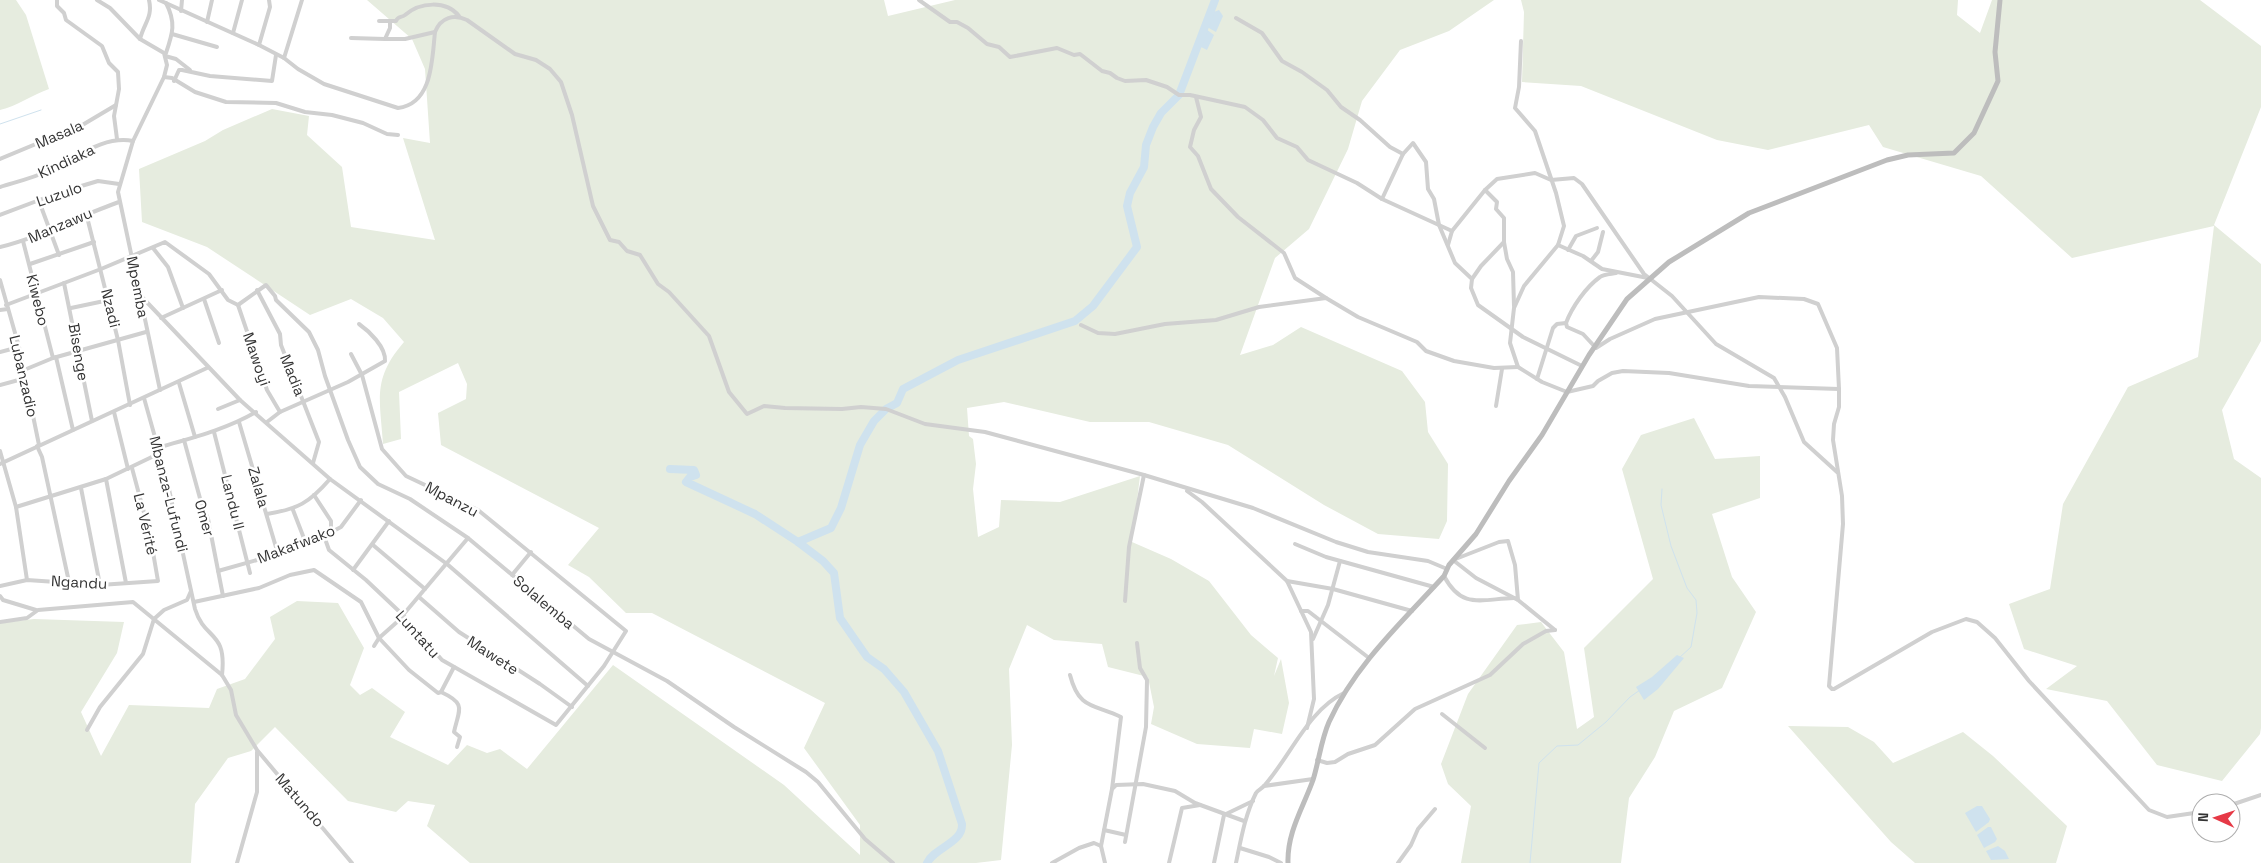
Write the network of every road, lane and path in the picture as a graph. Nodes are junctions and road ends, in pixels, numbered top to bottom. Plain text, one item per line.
1 (57, 0) edge
2 (97, 0) edge
3 (109, 0) edge
4 (149, 0) edge
5 (158, 0) edge
6 (182, 0) edge
7 (212, 0) edge
8 (242, 0) edge
9 (269, 0) edge
10 (302, 0) edge
11 (919, 0) edge
12 (2000, 0) edge
13 (166, 2) junction
14 (110, 8) junction
15 (181, 11) junction
16 (459, 16) junction
17 (1236, 18) dead end
18 (379, 21) dead end
19 (206, 22) junction
20 (390, 22) junction
21 (435, 32) junction
22 (234, 33) junction
23 (172, 34) junction
24 (350, 38) dead end
25 (140, 39) junction
26 (386, 39) junction
27 (1520, 42) dead end
28 (259, 45) junction
29 (217, 47) dead end
30 (276, 55) junction
31 (165, 56) junction
32 (284, 58) junction
33 (190, 70) junction
34 (164, 77) junction
35 (174, 81) junction
36 (1196, 97) junction
37 (116, 105) junction
38 (398, 136) dead end
39 (117, 139) junction
40 (133, 140) junction
41 (1404, 154) junction
42 (0, 159) edge
43 (1551, 180) junction
44 (119, 184) junction
45 (0, 188) edge
46 (1486, 190) junction
47 (1382, 199) junction
48 (39, 201) junction
49 (118, 202) junction
50 (86, 213) junction
51 (0, 215) edge
52 (1439, 225) junction
53 (1597, 228) dead end
54 (50, 229) junction
55 (1452, 231) junction
56 (1603, 232) dead end
57 (23, 241) junction
58 (94, 242) junction
59 (1504, 242) junction
60 (1448, 245) junction
61 (1558, 245) junction
62 (0, 247) edge
63 (153, 248) junction
64 (1568, 250) junction
65 (59, 255) junction
66 (133, 257) junction
67 (1591, 261) junction
68 (30, 264) junction
69 (101, 269) junction
70 (1616, 273) junction
71 (1650, 278) junction
72 (0, 280) edge
73 (1472, 280) junction
74 (64, 283) junction
75 (222, 290) junction
76 (257, 290) junction
77 (36, 294) junction
78 (141, 296) junction
79 (1326, 298) junction
80 (204, 299) junction
81 (109, 300) junction
82 (238, 305) junction
83 (7, 307) junction
84 (71, 308) junction
85 (183, 308) junction
86 (1514, 308) junction
87 (0, 310) edge
88 (1685, 313) junction
89 (161, 318) junction
90 (1566, 323) junction
91 (359, 324) dead end
92 (1081, 325) dead end
93 (1513, 328) junction
94 (146, 332) junction
95 (118, 340) junction
96 (219, 343) dead end
97 (19, 346) junction
98 (1546, 348) junction
99 (1596, 348) junction
100 (78, 351) junction
101 (0, 352) edge
102 (351, 354) dead end
103 (54, 358) junction
104 (1582, 366) junction
105 (1518, 367) junction
106 (208, 368) junction
107 (1502, 369) junction
108 (24, 370) junction
109 (362, 375) junction
110 (26, 378) junction
111 (1537, 379) junction
112 (179, 383) junction
113 (0, 385) edge
114 (1780, 386) junction
115 (331, 389) junction
116 (1839, 389) junction
117 (160, 390) junction
118 (1567, 392) junction
119 (144, 398) junction
120 (240, 400) junction
121 (304, 401) junction
122 (130, 405) junction
123 (1496, 406) dead end
124 (218, 410) dead end
125 (114, 412) junction
126 (256, 412) junction
127 (280, 412) junction
128 (92, 421) junction
129 (239, 422) junction
130 (267, 422) junction
131 (73, 430) junction
132 (214, 432) junction
133 (195, 437) junction
134 (184, 440) junction
135 (38, 445) junction
136 (157, 448) junction
137 (0, 451) edge
138 (158, 454) junction
139 (313, 463) junction
140 (1, 464) edge
141 (130, 468) junction
142 (1838, 473) junction
143 (1144, 475) junction
144 (106, 479) junction
145 (330, 479) junction
146 (1168, 483) junction
147 (81, 488) junction
148 (314, 495) junction
149 (50, 497) junction
150 (361, 500) junction
151 (16, 507) junction
152 (294, 510) junction
153 (267, 514) junction
154 (389, 521) junction
155 (331, 531) junction
156 (324, 536) junction
157 (468, 538) junction
158 (305, 541) junction
159 (1295, 544) dead end
160 (373, 545) junction
161 (531, 552) junction
162 (278, 554) junction
163 (1453, 560) junction
164 (1340, 561) junction
165 (247, 563) junction
166 (448, 564) junction
167 (1447, 569) junction
168 (353, 570) junction
169 (218, 571) junction
170 (250, 573) dead end
171 (512, 576) junction
172 (1444, 576) junction
173 (27, 580) junction
174 (158, 580) joint
175 (1287, 581) junction
176 (69, 582) junction
177 (126, 583) junction
178 (100, 585) junction
179 (0, 586) edge
180 (1434, 587) junction
181 (425, 589) junction
182 (1334, 589) junction
183 (191, 590) junction
184 (0, 596) edge
185 (223, 596) junction
186 (419, 597) junction
187 (1516, 599) junction
188 (1124, 601) dead end
189 (194, 602) junction
190 (36, 610) junction
191 (1301, 611) junction
192 (1412, 611) junction
193 (403, 615) junction
194 (154, 619) junction
195 (0, 622) edge
196 (1321, 623) junction
197 (379, 638) junction
198 (1312, 641) junction
199 (1137, 643) dead end
200 (374, 646) dead end
201 (612, 653) junction
202 (1369, 658) junction
203 (454, 667) junction
204 (222, 675) junction
205 (1070, 676) dead end
206 (588, 686) junction
207 (441, 692) junction
208 (1344, 693) junction
209 (572, 707) junction
210 (1442, 714) dead end
211 (1307, 728) junction
212 (87, 730) dead end
213 (457, 748) dead end
214 (1485, 748) dead end
215 (257, 750) junction
216 (1317, 760) junction
217 (1313, 779) junction
218 (1135, 784) junction
219 (1264, 786) junction
220 (1112, 788) junction
221 (2261, 795) edge
222 (1253, 801) junction
223 (2241, 802) edge
224 (1200, 805) junction
225 (1435, 809) dead end
226 (2191, 813) edge
227 (1224, 814) junction
228 (1244, 821) junction
229 (1104, 830) junction
230 (1126, 835) junction
231 (1125, 842) dead end
232 (1102, 846) junction
233 (1240, 848) junction
234 (237, 863) edge
235 (352, 863) edge
236 (893, 863) edge
237 (1052, 863) edge
238 (1105, 863) edge
239 (1169, 863) edge
240 (1214, 863) edge
241 (1236, 863) edge
242 (1282, 863) edge
243 (1288, 863) edge
244 (1398, 863) edge

1 - 37 street
2 - 14 street
3 - 14 street
4 - 25 street
5 - 13 street
6 - 15 street
7 - 19 street
8 - 22 street
9 - 28 street
10 - 32 street
11 - 36 street
12 - 71 street
13 - 15 street
13 - 23 street
14 - 25 street
15 - 19 street
16 - 20 street
16 - 21 street
16 - 143 street
17 - 41 street
18 - 20 street
19 - 22 street
20 - 26 street
21 - 26 street
21 - 32 street
22 - 28 street
23 - 29 street
23 - 31 street
24 - 26 street
25 - 31 street
27 - 43 street
28 - 30 street
30 - 32 street
30 - 33 street
31 - 33 street
31 - 34 street
33 - 35 street
34 - 35 street
34 - 40 street, Mpemba
35 - 38 street
36 - 47 street
36 - 79 street
37 - 39 street
37 - 42 street, Masala
39 - 40 street, Kindiaka
39 - 45 street, Kindiaka
40 - 44 street, Mpemba
41 - 47 street
41 - 52 street
43 - 46 street
43 - 61 street
43 - 71 street
44 - 48 street, Luzulo
44 - 49 street, Mpemba
46 - 55 street
46 - 59 street
47 - 52 street
48 - 51 street, Luzulo
48 - 54 street
49 - 50 street, Manzawu
49 - 66 street, Mpemba
50 - 54 street, Manzawu
50 - 58 street, Nzadi
52 - 55 street
52 - 60 street
53 - 64 street
54 - 57 street, Manzawu
54 - 65 street
55 - 60 street
56 - 67 street
57 - 62 street, Manzawu
57 - 68 street, Kiwebo
58 - 65 street
58 - 69 street, Nzadi
59 - 73 street
59 - 86 street
60 - 73 street
61 - 64 street
61 - 86 street
63 - 66 street
63 - 75 street
63 - 85 street
64 - 67 street
65 - 68 street
66 - 69 street
66 - 78 street, Mpemba
67 - 70 street
68 - 77 street, Kiwebo
69 - 74 street
69 - 81 street, Nzadi
70 - 71 street
70 - 90 street
71 - 88 street
71 - 99 street
72 - 83 street, Lubanzadio
73 - 93 street
74 - 77 street
74 - 84 street, Bisenge
75 - 80 street
75 - 82 street
76 - 82 street
76 - 115 street, Solalemba
76 - 121 street, Madia
77 - 83 street
77 - 103 street, Kiwebo
78 - 89 street
78 - 94 street, Mpemba
79 - 92 street
79 - 107 street
80 - 85 street
80 - 96 street
81 - 84 street
81 - 95 street, Nzadi
82 - 127 street, Mawoyi
83 - 87 street
83 - 97 street, Lubanzadio
84 - 100 street, Bisenge
85 - 89 street
86 - 93 street
88 - 99 street
88 - 114 street
88 - 116 street
89 - 106 street
90 - 98 street
90 - 99 street
91 - 109 street
93 - 98 street
93 - 105 street
94 - 95 street
94 - 117 street, Mpemba
95 - 100 street
95 - 122 street, Nzadi
97 - 101 street
97 - 108 street, Lubanzadio
98 - 104 street
98 - 111 street
99 - 104 street
100 - 103 street
100 - 128 street, Bisenge
102 - 109 street, Mpanzu
103 - 108 street
103 - 131 street, Kiwebo
104 - 118 street
105 - 107 street
105 - 111 street
106 - 112 street
106 - 120 street
107 - 123 street
108 - 110 street, Lubanzadio
109 - 115 street
109 - 161 street, Mpanzu
110 - 113 street
110 - 135 street, Lubanzadio
111 - 118 street
112 - 117 street
112 - 133 street
114 - 116 street
114 - 118 street
114 - 142 street
115 - 121 street
115 - 157 street, Solalemba
116 - 142 street
117 - 119 street
118 - 163 street
119 - 122 street
119 - 136 street, Mbanza-Lufundi
120 - 124 street
120 - 126 street
121 - 127 street
121 - 139 street, Madia
122 - 125 street
125 - 128 street
125 - 141 street, La Vérité
126 - 129 street
126 - 130 street
127 - 130 street
128 - 131 street
129 - 132 street
129 - 153 street, Zalala
130 - 139 street
131 - 135 street
132 - 133 street
132 - 165 street, Landu II
133 - 134 street
134 - 136 street
134 - 169 street, Omer
135 - 140 street
135 - 149 street, Lubanzadio
136 - 138 street, Mbanza-Lufundi
137 - 140 street
138 - 141 street
138 - 183 street, Mbanza-Lufundi
139 - 145 street
140 - 151 street
141 - 144 street
141 - 174 street, La Vérité
142 - 226 street
143 - 146 street
143 - 188 street
144 - 147 street
144 - 177 street
145 - 148 street
145 - 150 street
146 - 167 street
146 - 175 street
147 - 149 street
147 - 178 street
148 - 152 street
148 - 155 street
149 - 151 street
149 - 176 street, Lubanzadio
150 - 154 street
150 - 155 street, Makafwako
151 - 173 street
152 - 153 street
152 - 158 street
153 - 162 street, Zalala
154 - 160 street
154 - 166 street
155 - 156 street, Makafwako
156 - 158 street, Makafwako
156 - 168 street, Luntatu
157 - 166 street
157 - 171 street, Solalemba
158 - 162 street, Makafwako
159 - 164 street
160 - 168 street
160 - 181 street
161 - 171 street
161 - 201 street, Mpanzu
162 - 165 street, Makafwako
163 - 167 street
163 - 187 street
163 - 187 street
164 - 180 street
164 - 182 street
165 - 169 street, Makafwako
165 - 170 street, Landu II
166 - 181 street
166 - 206 street
167 - 172 street
168 - 193 street, Luntatu
169 - 185 street, Omer
171 - 201 street, Solalemba
172 - 180 street
172 - 187 street
173 - 176 street, Ngandu
173 - 179 street, Ngandu
174 - 177 street, Ngandu
175 - 182 street
175 - 191 street
176 - 178 street, Ngandu
177 - 178 street, Ngandu
180 - 192 street
181 - 186 street
182 - 192 street
182 - 196 street
183 - 189 street, Mbanza-Lufundi
183 - 194 street
184 - 190 street
185 - 189 street
185 - 197 street
186 - 193 street
186 - 209 street, Mawete
187 - 216 street
189 - 204 street, Mbanza-Lufundi
190 - 194 street
190 - 195 street
191 - 196 street
191 - 198 street
192 - 202 street
193 - 197 street
193 - 203 street, Luntatu
194 - 204 street
194 - 212 street
196 - 198 street
196 - 202 street
197 - 200 street
197 - 207 street
198 - 211 street
199 - 218 street
201 - 206 street
201 - 236 street, Solalemba
202 - 208 street
203 - 207 street
203 - 209 street, Luntatu
204 - 215 street, Matundo
205 - 220 street
206 - 209 street
207 - 213 street
208 - 211 street
208 - 216 street
210 - 214 street
211 - 219 street
215 - 234 street
215 - 235 street, Matundo
216 - 217 street
217 - 219 street
217 - 243 street
218 - 220 street
218 - 224 street
218 - 230 street
219 - 222 street
220 - 229 street
221 - 223 street
222 - 227 street
222 - 228 street
224 - 227 street
224 - 239 street
225 - 244 street
227 - 228 street
227 - 240 street
228 - 233 street
229 - 230 street
229 - 232 street
230 - 231 street
232 - 237 street
232 - 238 street
233 - 241 street
233 - 242 street

